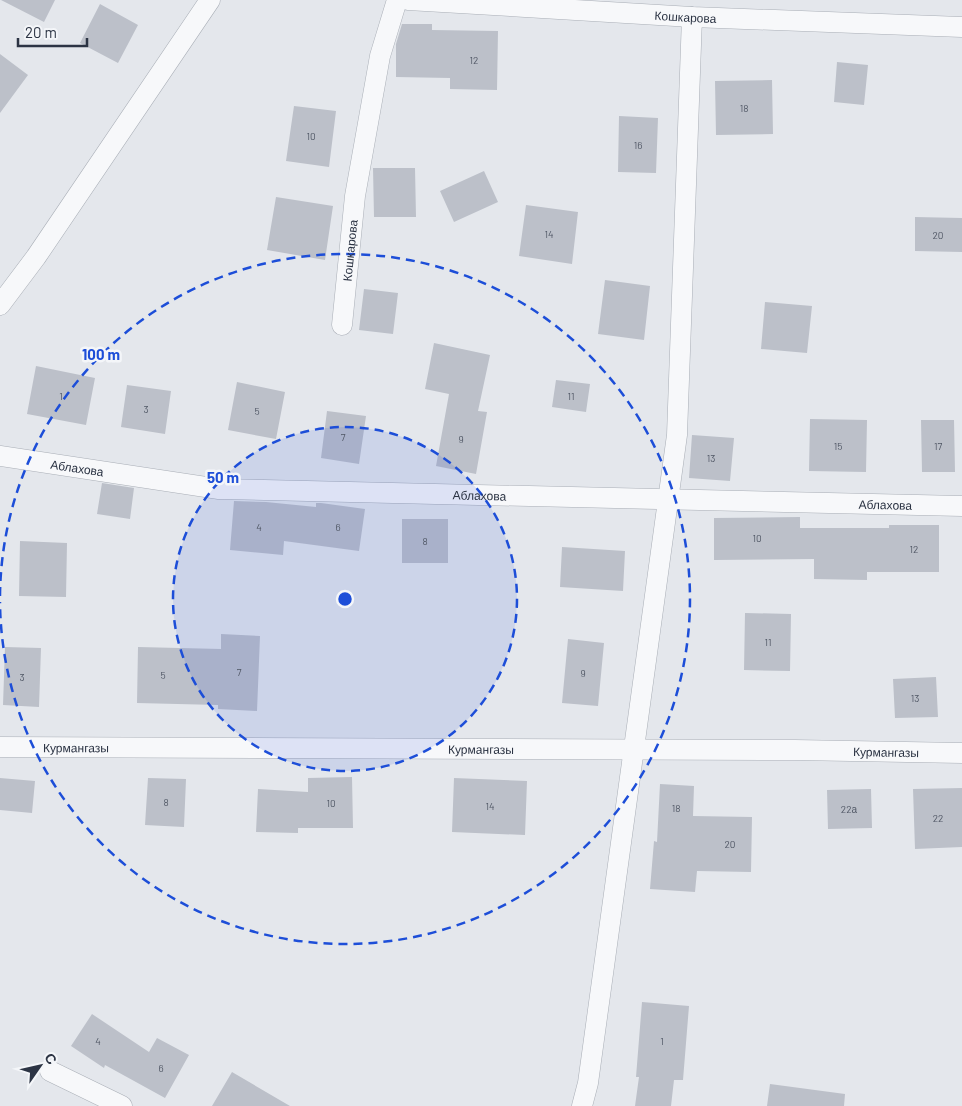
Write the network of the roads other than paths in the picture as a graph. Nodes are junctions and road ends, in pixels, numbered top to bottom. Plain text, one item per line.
1 (210, 0) edge
2 (397, 0) edge
3 (408, 0) edge
4 (692, 17) junction
5 (962, 27) edge
6 (0, 305) edge
7 (342, 325) dead end
8 (0, 456) edge
9 (668, 501) junction
10 (962, 506) edge
11 (0, 747) edge
12 (633, 749) junction
13 (962, 753) edge
14 (50, 1070) dead end
15 (122, 1106) edge
16 (582, 1106) edge

1 - 6 street
2 - 7 street, Кошкарова
3 - 4 street, Кошкарова
4 - 5 street, Кошкарова
4 - 9 street
8 - 9 street, Аблахова
9 - 10 street, Аблахова
9 - 12 street
11 - 12 street, Курмангазы
12 - 13 street, Курмангазы
12 - 16 street
14 - 15 street

